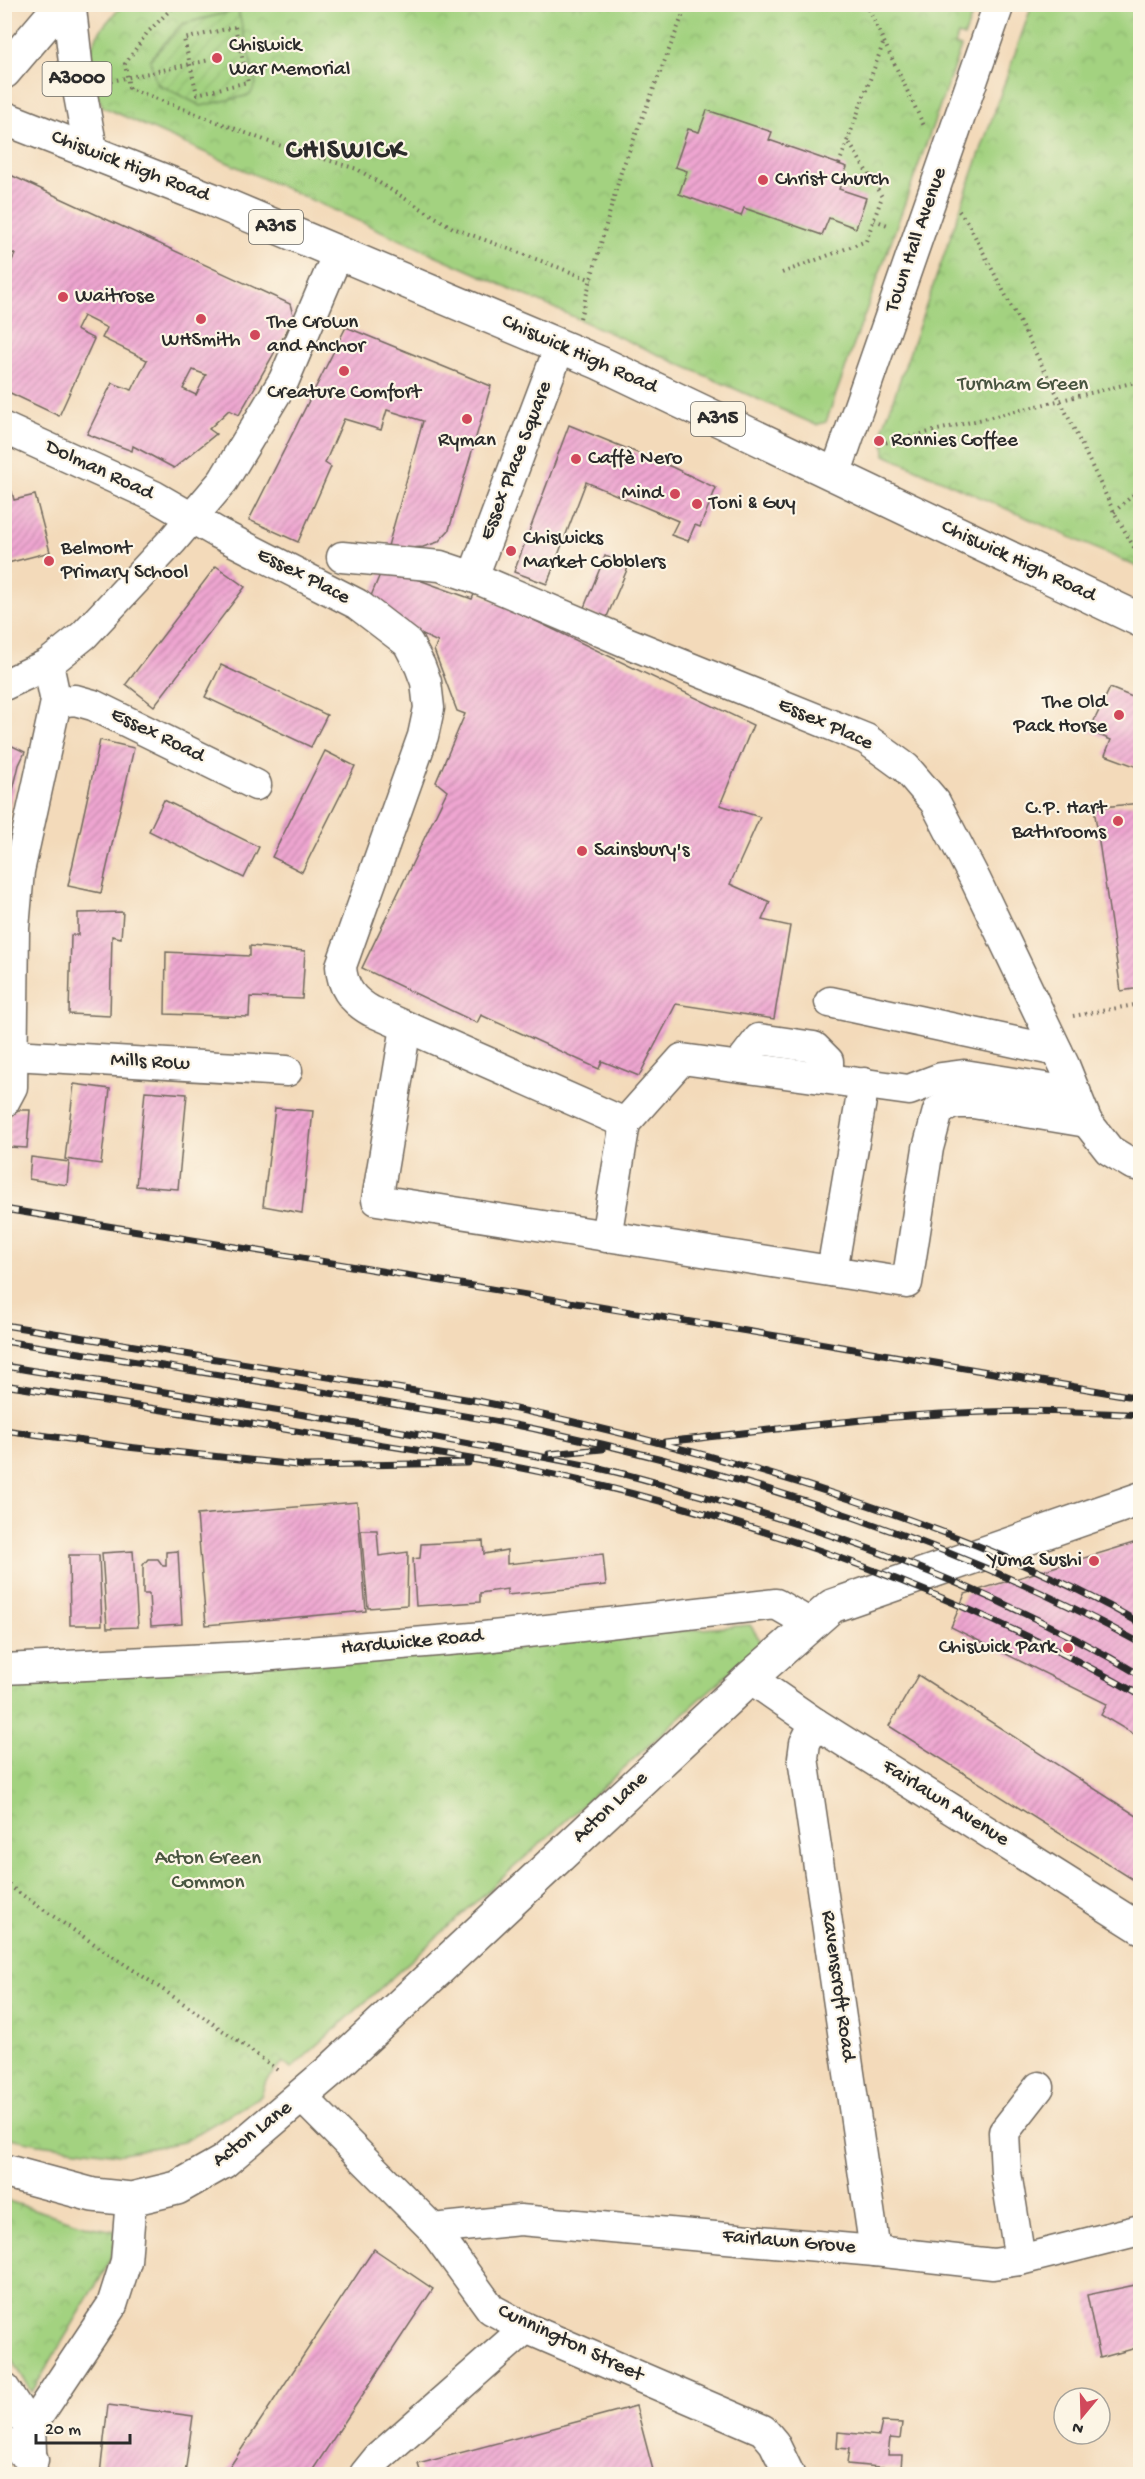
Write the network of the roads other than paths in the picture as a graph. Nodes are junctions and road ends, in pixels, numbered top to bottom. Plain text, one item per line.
1 (62, 4) edge
2 (69, 4) edge
3 (999, 4) edge
4 (4, 72) edge
5 (4, 118) edge
6 (91, 152) junction
7 (339, 254) junction
8 (569, 335) junction
9 (4, 428) edge
10 (835, 475) junction
11 (193, 517) junction
12 (342, 557) dead end
13 (473, 577) junction
14 (1140, 620) edge
15 (25, 675) edge
16 (56, 702) junction
17 (256, 785) dead end
18 (830, 1002) dead end
19 (406, 1027) junction
20 (1057, 1051) junction
21 (13, 1055) junction
22 (739, 1065) junction
23 (286, 1071) dead end
24 (828, 1078) junction
25 (864, 1083) junction
26 (909, 1090) junction
27 (1076, 1093) junction
28 (4, 1102) edge
29 (938, 1111) junction
30 (1087, 1122) junction
31 (625, 1123) junction
32 (1140, 1166) edge
33 (606, 1237) junction
34 (832, 1271) junction
35 (1140, 1499) edge
36 (812, 1625) junction
37 (4, 1669) edge
38 (750, 1678) junction
39 (815, 1723) junction
40 (1140, 1928) edge
41 (293, 2085) junction
42 (1039, 2087) dead end
43 (4, 2171) edge
44 (131, 2199) junction
45 (433, 2229) junction
46 (1140, 2230) edge
47 (875, 2251) junction
48 (1020, 2260) junction
49 (525, 2328) junction
50 (4, 2388) edge
51 (30, 2428) junction
52 (4, 2442) edge
53 (33, 2467) edge
54 (365, 2475) edge
55 (789, 2475) edge

1 - 4 main road, A3000
2 - 6 main road, A3000
3 - 10 street, Town Hall Avenue
5 - 6 main road, Chiswick High Road / A315
6 - 7 main road, Chiswick High Road / A315
7 - 8 main road, Chiswick High Road / A315
7 - 11 street
8 - 10 main road, Chiswick High Road / A315
8 - 13 street, Essex Place Square
9 - 11 street, Dolman Road
10 - 14 main road, Chiswick High Road / A315
11 - 15 street
11 - 19 street, Essex Place
12 - 13 street, Essex Place
13 - 20 street, Essex Place
15 - 16 street
16 - 17 street, Essex Road
16 - 21 street
18 - 20 street
19 - 31 street
19 - 33 street
20 - 27 street, Essex Place
21 - 23 street, Mills Row
21 - 28 street
22 - 24 street
22 - 24 street
22 - 31 street
24 - 25 street
25 - 26 street
25 - 34 street
26 - 27 street
26 - 29 street
27 - 30 street, Essex Place
29 - 30 street
29 - 34 street
30 - 32 street, Essex Place
31 - 33 street
33 - 34 street
35 - 36 main road, Acton Lane
36 - 37 street, Hardwicke Road
36 - 38 main road, Acton Lane
38 - 39 street, Fairlawn Avenue
38 - 41 main road, Acton Lane
39 - 40 street, Fairlawn Avenue
39 - 47 street, Ravenscroft Road
41 - 44 main road, Acton Lane
41 - 45 street, Cunnington Street
42 - 48 street
43 - 44 main road, Acton Lane
44 - 51 street
45 - 47 street, Fairlawn Grove
45 - 49 street, Cunnington Street
46 - 48 street, Fairlawn Grove
47 - 48 street, Fairlawn Grove
49 - 54 street
49 - 55 street, Cunnington Street
50 - 51 street
51 - 53 street
52 - 53 street

